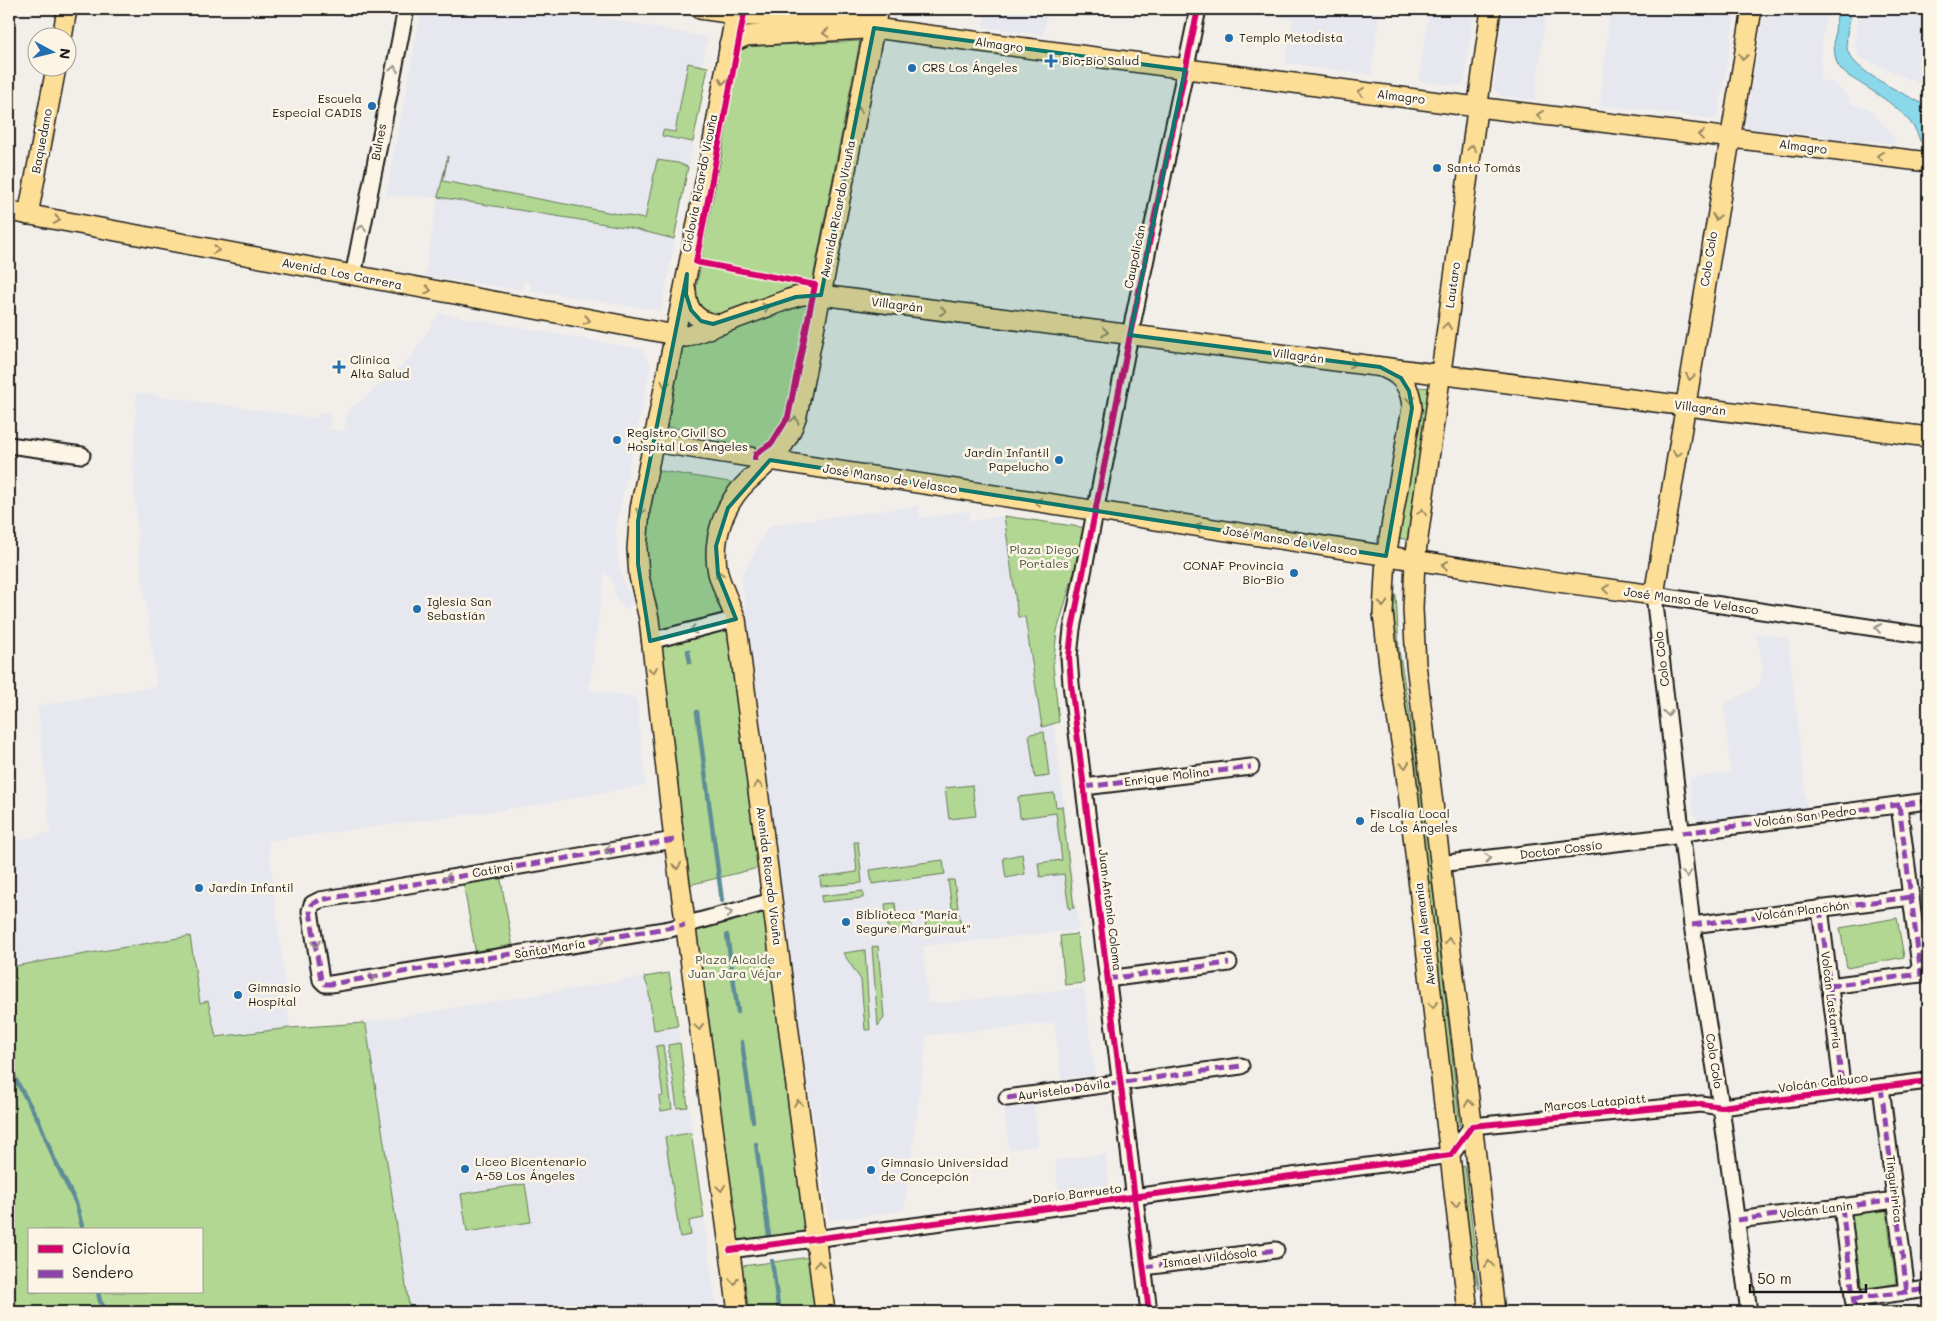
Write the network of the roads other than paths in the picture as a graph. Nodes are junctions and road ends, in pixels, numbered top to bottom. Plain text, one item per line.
1 (67, 9) edge
2 (406, 9) edge
3 (700, 9) edge
4 (878, 9) edge
5 (1198, 9) edge
6 (1490, 9) edge
7 (1752, 9) edge
8 (736, 12) edge
9 (64, 28) edge
10 (874, 28) junction
11 (729, 44) junction
12 (1185, 70) junction
13 (54, 78) edge
14 (1477, 107) junction
15 (1729, 138) junction
16 (1928, 162) edge
17 (9, 211) edge
18 (28, 215) junction
19 (687, 274) junction
20 (353, 276) junction
21 (821, 295) junction
22 (721, 324) junction
23 (1130, 335) junction
24 (675, 336) junction
25 (1380, 367) junction
26 (1441, 374) junction
27 (1685, 406) junction
28 (1928, 437) edge
29 (653, 442) junction
30 (9, 445) edge
31 (82, 455) dead end
32 (770, 460) junction
33 (1095, 511) junction
34 (1386, 556) junction
35 (1415, 560) junction
36 (1654, 595) junction
37 (736, 619) junction
38 (1928, 632) edge
39 (650, 641) junction
40 (1251, 767) dead end
41 (1084, 788) junction
42 (1928, 801) edge
43 (1899, 805) junction
44 (1683, 834) junction
45 (674, 840) junction
46 (1439, 864) junction
47 (1911, 897) junction
48 (772, 901) junction
49 (1820, 908) junction
50 (685, 925) junction
51 (1692, 925) junction
52 (1229, 963) dead end
53 (1925, 974) edge
54 (1107, 979) junction
55 (325, 984) joint
56 (1830, 986) junction
57 (1241, 1066) dead end
58 (1928, 1081) edge
59 (1120, 1083) junction
60 (1881, 1087) junction
61 (1843, 1092) junction
62 (1006, 1098) dead end
63 (1721, 1107) junction
64 (1472, 1126) junction
65 (1451, 1156) junction
66 (1135, 1197) junction
67 (1896, 1200) junction
68 (1842, 1206) junction
69 (1737, 1220) junction
70 (815, 1238) junction
71 (730, 1250) junction
72 (1276, 1250) dead end
73 (1144, 1267) junction
74 (1928, 1289) edge
75 (1907, 1292) junction
76 (1854, 1306) edge
77 (738, 1312) edge
78 (825, 1312) edge
79 (1148, 1312) edge
80 (1468, 1312) edge
81 (1495, 1312) edge
82 (1750, 1312) edge

1 - 9 main road
20 -> 2 street, Bulnes
3 - 8 main road, Almagro
4 - 10 main road, Avenida Ricardo Vicuña
5 - 12 street, Caupolicán
6 - 14 main road, Lautaro
7 -> 15 main road, Colo Colo
8 - 10 main road, Almagro
8 - 11 main road
10 -> 11 main road, Almagro
10 - 12 main road, Almagro
21 -> 10 main road, Avenida Ricardo Vicuña
11 -> 19 main road
14 -> 12 main road, Almagro
12 - 23 street, Caupolicán
13 - 18 main road, Baquedano
15 -> 14 main road, Almagro
26 -> 14 main road, Lautaro
16 -> 15 main road, Almagro
15 -> 27 main road, Colo Colo
17 - 18 main road, Avenida Los Carrera
18 -> 20 main road, Avenida Los Carrera
19 - 22 main road
19 - 24 main road
20 -> 24 main road, Avenida Los Carrera
22 -> 21 main road, Villagrán
21 -> 23 main road, Villagrán
32 -> 21 main road, Avenida Ricardo Vicuña
22 - 24 main road, Villagrán
23 -> 25 main road, Villagrán
23 - 33 street, Caupolicán
24 -> 29 main road
25 - 26 main road, Villagrán
25 -> 34 main road
26 - 27 main road, Villagrán
35 -> 26 main road, Lautaro
27 - 28 main road, Villagrán
27 -> 36 main road, Colo Colo
29 - 32 main road, José Manso de Velasco
29 -> 39 main road
30 - 31 street
33 -> 32 main road, José Manso de Velasco
37 -> 32 main road, Avenida Ricardo Vicuña
34 -> 33 main road, José Manso de Velasco
33 - 41 street, Juan Antonio Coloma
34 - 35 main road, José Manso de Velasco
34 -> 65 main road, Avenida Alemania
36 -> 35 main road, José Manso de Velasco
35 - 46 main road, Avenida Alemania
38 -> 36 street, José Manso de Velasco
36 -> 44 street, Colo Colo
37 -> 39 street
48 -> 37 main road, Avenida Ricardo Vicuña
39 -> 45 main road
40 - 41 street, Enrique Molina
41 - 54 street, Juan Antonio Coloma
42 - 43 street, Volcán San Pedro
43 - 44 street, Volcán San Pedro
43 - 47 street
46 -> 44 street, Doctor Cossío
44 -> 51 street, Colo Colo
45 -> 50 main road
45 -> 55 street, Catirai
64 -> 46 main road, Avenida Alemania
47 - 49 street, Volcán Planchón
47 - 53 street
50 -> 48 street, Santa María
70 -> 48 main road, Avenida Ricardo Vicuña
49 - 51 street, Volcán Planchón
49 - 56 street, Volcán Lastarria
55 -> 50 street, Santa María
50 -> 71 main road
51 - 63 street, Colo Colo
52 - 54 street
53 - 56 street
54 - 59 street, Juan Antonio Coloma
56 - 61 street, Volcán Lastarria
57 - 59 street, Auristela Dávila
58 - 60 street, Volcán Calbuco
59 - 62 street, Auristela Dávila
59 - 66 street, Juan Antonio Coloma
60 - 61 street, Volcán Calbuco
60 - 67 street, Tinguiririca
61 - 63 street, Volcán Calbuco
63 - 64 street, Marcos Latapiatt
63 - 69 street, Colo Colo
64 - 65 street
81 -> 64 main road, Avenida Alemania
65 - 66 street, Darío Barrueto
65 -> 80 main road, Avenida Alemania
66 - 70 street, Darío Barrueto
66 - 73 street, Juan Antonio Coloma
67 - 68 street, Volcán Lanin
67 - 75 street, Tinguiririca
68 - 69 street, Volcán Lanin
68 - 76 street
69 - 82 street, Colo Colo
70 - 71 street, Darío Barrueto
78 -> 70 main road, Avenida Ricardo Vicuña
71 -> 77 main road
72 - 73 street, Ismael Vildósola
73 - 79 street, Juan Antonio Coloma
74 - 75 street
75 - 76 street

